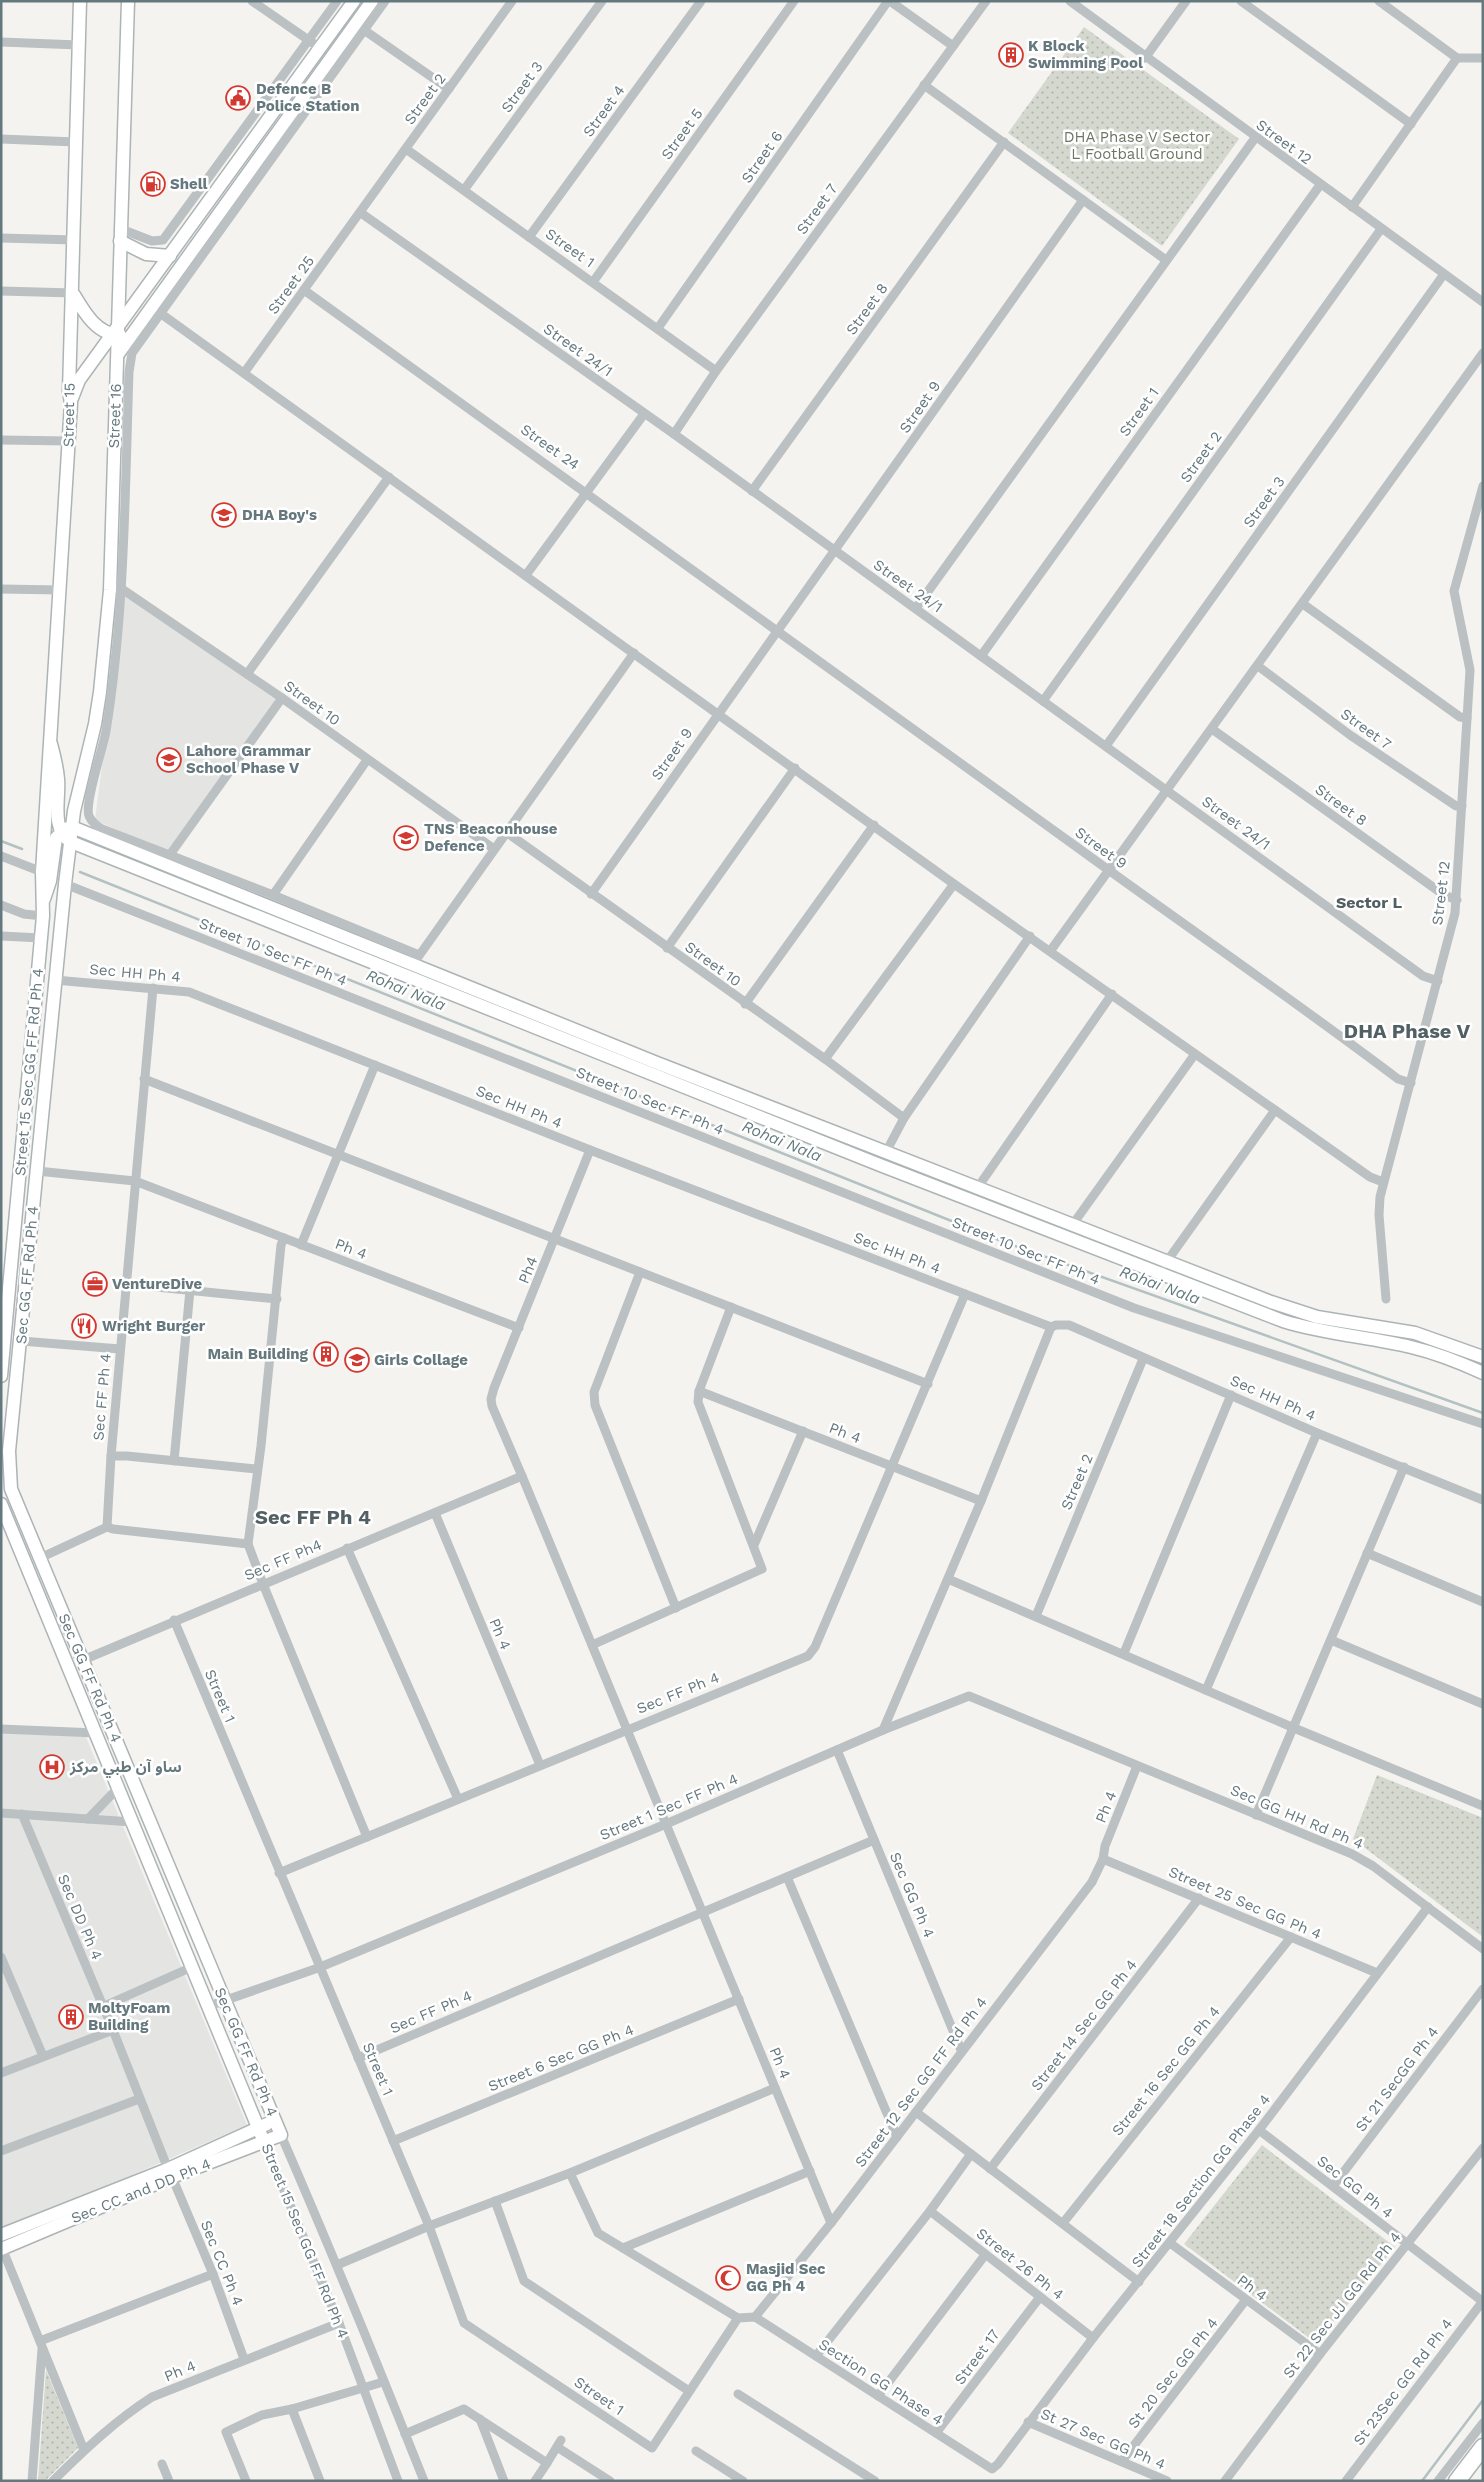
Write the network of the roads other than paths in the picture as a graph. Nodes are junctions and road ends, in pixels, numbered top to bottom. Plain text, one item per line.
1 (80, 1) edge
2 (128, 1) edge
3 (252, 1) edge
4 (336, 1) edge
5 (354, 1) edge
6 (372, 1) edge
7 (385, 1) edge
8 (512, 1) edge
9 (602, 1) edge
10 (701, 1) edge
11 (794, 1) edge
12 (889, 1) edge
13 (986, 1) edge
14 (1070, 1) edge
15 (1186, 1) edge
16 (1241, 1) edge
17 (1379, 1) edge
18 (364, 30) junction
19 (308, 40) junction
20 (1, 42) edge
21 (79, 45) junction
22 (953, 46) junction
23 (320, 48) junction
24 (1145, 58) junction
25 (1457, 58) junction
26 (1483, 58) edge
27 (924, 85) junction
28 (449, 89) junction
29 (1411, 124) junction
30 (1255, 138) junction
31 (1, 139) edge
32 (76, 142) junction
33 (1004, 142) junction
34 (406, 149) junction
35 (1320, 185) junction
36 (464, 190) junction
37 (1083, 200) junction
38 (1352, 207) junction
39 (361, 213) junction
40 (1382, 229) junction
41 (120, 235) junction
42 (166, 236) junction
43 (529, 237) junction
44 (1, 238) edge
45 (75, 240) junction
46 (178, 244) junction
47 (170, 256) junction
48 (1166, 260) junction
49 (1444, 274) junction
50 (593, 282) junction
51 (304, 290) junction
52 (1, 291) edge
53 (73, 294) junction
54 (1483, 302) edge
55 (160, 313) junction
56 (658, 328) junction
57 (115, 332) junction
58 (132, 332) junction
59 (103, 346) junction
60 (117, 353) junction
61 (1483, 353) edge
62 (716, 372) junction
63 (244, 373) junction
64 (122, 393) junction
65 (71, 403) junction
66 (644, 414) junction
67 (674, 434) junction
68 (1, 440) edge
69 (69, 441) junction
70 (389, 477) junction
71 (1483, 486) edge
72 (586, 490) junction
73 (752, 491) junction
74 (835, 552) junction
75 (526, 575) junction
76 (116, 589) junction
77 (1, 590) edge
78 (61, 590) junction
79 (1303, 604) junction
80 (916, 608) junction
81 (778, 630) junction
82 (634, 653) junction
83 (981, 656) junction
84 (1258, 666) junction
85 (247, 674) junction
86 (282, 698) junction
87 (1044, 701) junction
88 (718, 713) junction
89 (1467, 718) junction
90 (1212, 730) junction
91 (51, 744) junction
92 (1106, 746) junction
93 (367, 760) junction
94 (795, 768) junction
95 (1168, 790) junction
96 (1462, 806) junction
97 (874, 825) junction
98 (45, 828) joint
99 (67, 829) junction
100 (506, 832) junction
101 (71, 842) junction
102 (494, 849) junction
103 (1, 856) edge
104 (169, 856) junction
105 (1110, 871) junction
106 (42, 872) junction
107 (65, 884) junction
108 (954, 884) junction
109 (590, 894) junction
110 (272, 895) junction
111 (44, 899) junction
112 (1457, 900) junction
113 (1, 905) edge
114 (296, 911) junction
115 (43, 916) junction
116 (1, 936) edge
117 (1030, 936) junction
118 (41, 938) junction
119 (667, 948) junction
120 (1051, 950) junction
121 (416, 960) junction
122 (55, 980) junction
123 (1438, 981) junction
124 (153, 988) junction
125 (1112, 994) junction
126 (745, 1004) junction
127 (1195, 1054) junction
128 (825, 1059) junction
129 (375, 1065) junction
130 (144, 1079) junction
131 (1411, 1083) junction
132 (1275, 1110) junction
133 (904, 1118) junction
134 (590, 1150) junction
135 (886, 1152) junction
136 (338, 1154) junction
137 (37, 1171) junction
138 (135, 1181) junction
139 (1383, 1182) junction
140 (978, 1187) junction
141 (1073, 1224) junction
142 (284, 1238) junction
143 (556, 1238) junction
144 (301, 1244) junction
145 (1166, 1261) junction
146 (640, 1272) junction
147 (1161, 1273) junction
148 (126, 1284) junction
149 (190, 1290) junction
150 (965, 1294) junction
151 (276, 1299) junction
152 (1386, 1299) dead end
153 (731, 1307) junction
154 (1051, 1327) junction
155 (519, 1328) junction
156 (3, 1334) edge
157 (21, 1341) junction
158 (120, 1348) junction
159 (1479, 1354) edge
160 (1143, 1359) junction
161 (1483, 1373) edge
162 (1, 1376) edge
163 (928, 1384) junction
164 (699, 1391) junction
165 (1231, 1395) junction
166 (1483, 1424) edge
167 (803, 1431) junction
168 (1317, 1433) junction
169 (110, 1456) junction
170 (174, 1461) junction
171 (894, 1466) junction
172 (1404, 1467) junction
173 (257, 1469) junction
174 (522, 1476) junction
175 (1483, 1500) edge
176 (981, 1501) junction
177 (1, 1504) edge
178 (435, 1513) junction
179 (107, 1527) junction
180 (248, 1544) junction
181 (754, 1545) junction
182 (347, 1548) junction
183 (1367, 1553) junction
184 (40, 1558) junction
185 (948, 1579) junction
186 (263, 1584) junction
187 (1483, 1602) edge
188 (676, 1608) junction
189 (1036, 1616) junction
190 (174, 1620) junction
191 (1332, 1640) junction
192 (592, 1645) junction
193 (1124, 1653) junction
194 (83, 1660) junction
195 (1206, 1690) junction
196 (1483, 1704) edge
197 (1294, 1728) junction
198 (1, 1729) edge
199 (626, 1729) junction
200 (883, 1730) junction
201 (96, 1733) junction
202 (837, 1750) junction
203 (540, 1765) junction
204 (1137, 1766) junction
205 (131, 1775) junction
206 (118, 1784) junction
207 (458, 1799) junction
208 (1483, 1806) edge
209 (1, 1813) edge
210 (22, 1814) junction
211 (1256, 1815) junction
212 (88, 1819) junction
213 (132, 1822) junction
214 (666, 1824) junction
215 (367, 1837) junction
216 (874, 1840) junction
217 (1103, 1859) junction
218 (279, 1873) junction
219 (787, 1877) junction
220 (1199, 1898) junction
221 (1428, 1907) junction
222 (703, 1914) junction
223 (1291, 1937) junction
224 (1483, 1949) edge
225 (1, 1957) edge
226 (192, 1967) junction
227 (318, 1968) junction
228 (1377, 1973) junction
229 (1483, 1989) edge
230 (738, 1999) junction
231 (224, 2000) junction
232 (209, 2006) junction
233 (102, 2007) junction
234 (112, 2030) junction
235 (961, 2050) junction
236 (43, 2056) junction
237 (358, 2058) junction
238 (1, 2073) edge
239 (775, 2088) junction
240 (139, 2099) junction
241 (916, 2112) junction
242 (275, 2120) junction
243 (259, 2128) junction
244 (1259, 2130) junction
245 (281, 2135) junction
246 (897, 2137) junction
247 (393, 2141) junction
248 (264, 2142) junction
249 (1483, 2148) edge
250 (1, 2152) edge
251 (971, 2154) junction
252 (990, 2169) junction
253 (810, 2170) junction
254 (170, 2173) junction
255 (570, 2173) junction
256 (1333, 2186) junction
257 (495, 2201) junction
258 (930, 2211) junction
259 (831, 2223) junction
260 (1063, 2223) junction
261 (429, 2226) junction
262 (1, 2235) edge
263 (1170, 2243) junction
264 (1407, 2245) junction
265 (2, 2248) edge
266 (624, 2248) junction
267 (984, 2255) junction
268 (337, 2265) junction
269 (213, 2274) junction
270 (1139, 2282) junction
271 (1040, 2297) junction
272 (1245, 2301) junction
273 (1482, 2301) edge
274 (755, 2317) junction
275 (738, 2318) junction
276 (338, 2323) junction
277 (1093, 2338) junction
278 (41, 2344) junction
279 (1320, 2354) junction
280 (816, 2356) junction
281 (244, 2359) junction
282 (383, 2382) junction
283 (364, 2387) junction
284 (689, 2391) junction
285 (738, 2394) dead end
286 (878, 2396) junction
287 (292, 2409) junction
288 (480, 2419) junction
289 (1028, 2422) junction
290 (1483, 2423) edge
291 (936, 2433) junction
292 (405, 2434) junction
293 (1483, 2447) edge
294 (84, 2450) junction
295 (696, 2451) dead end
296 (1122, 2461) junction
297 (547, 2463) junction
298 (162, 2464) dead end
299 (992, 2469) joint
300 (1458, 2471) edge
301 (32, 2481) edge
302 (53, 2481) edge
303 (169, 2481) edge
304 (246, 2481) edge
305 (320, 2481) edge
306 (398, 2481) edge
307 (424, 2481) edge
308 (504, 2481) edge
309 (535, 2481) edge
310 (610, 2481) edge
311 (743, 2481) edge
312 (876, 2481) edge
313 (1167, 2481) edge
314 (1225, 2481) edge
315 (1346, 2481) edge
316 (1438, 2481) edge

1 - 21 main road, Street 15
2 - 41 main road, Street 16
3 - 19 street
4 - 19 street
5 - 23 main road
6 - 58 main road
7 - 18 street
8 - 28 street, Street 2
9 - 36 street, Street 3
10 - 43 street, Street 4
11 - 50 street, Street 5
12 - 22 street
12 - 56 street, Street 6
13 - 22 street, Street 7
14 - 24 street, Street 12
15 - 24 street
16 - 29 street
17 - 25 street
18 - 28 street
18 - 55 street
19 - 23 street
19 - 42 street
20 - 21 street
21 - 32 main road, Street 15
22 - 27 street, Street 7
23 - 46 main road
24 - 30 street, Street 12
25 - 26 street
25 - 29 street
27 - 33 street
27 - 62 street, Street 7
28 - 34 street, Street 2
29 - 38 street
30 - 35 street, Street 12
30 - 48 street
31 - 32 street
32 - 45 main road, Street 15
33 - 37 street
33 - 73 street, Street 8
34 - 36 street, Street 1
34 - 39 street, Street 2
35 - 38 street, Street 12
35 - 83 street, Street 1
36 - 43 street, Street 1
37 - 48 street
37 - 74 street, Street 9
38 - 40 street, Street 12
39 - 51 street, Street 25
39 - 66 street, Street 24/1
40 - 49 street, Street 12
40 - 87 street, Street 2
41 - 42 street
41 - 47 main road
41 - 57 main road, Street 16
42 - 46 street
43 - 50 street, Street 1
44 - 45 street
45 - 53 main road, Street 15
46 - 47 main road
47 - 57 main road
48 - 80 street
49 - 54 street, Street 12
49 - 92 street, Street 3
50 - 56 street, Street 1
51 - 63 street, Street 25
51 - 72 street, Street 24
52 - 53 street
53 - 57 main road
53 - 65 main road, Street 15
55 - 63 street
55 - 64 street
56 - 62 street, Street 1
57 - 58 main road
57 - 59 main road
57 - 60 main road, Street 16
58 - 60 main road
59 - 60 main road
59 - 65 main road
60 - 64 main road, Street 16
61 - 79 street
62 - 67 street, Street 7
63 - 70 street
64 - 76 main road, Street 16
65 - 69 main road, Street 15
66 - 67 street, Street 24/1
66 - 72 street
67 - 73 street, Street 24/1
68 - 69 street
69 - 78 main road, Street 15
70 - 75 street
70 - 85 street
71 - 89 street, Street 12
72 - 75 street
72 - 81 street, Street 24
73 - 74 street, Street 24/1
74 - 80 street, Street 24/1
74 - 81 street, Street 9
75 - 82 street
76 - 85 street, Street 10
76 - 99 main road, Street 16
76 - 104 street
77 - 78 street
78 - 91 main road, Street 15
79 - 84 street
79 - 89 street
80 - 83 street, Street 24/1
81 - 88 street, Street 9
81 - 105 street, Street 9
82 - 88 street
82 - 100 street
83 - 87 street, Street 24/1
84 - 90 street
84 - 96 street, Street 7
85 - 86 street, Street 10
86 - 93 street, Street 10
86 - 104 street
87 - 92 street, Street 24/1
88 - 94 street
88 - 109 street, Street 9
89 - 96 street, Street 12
90 - 95 street
90 - 112 street, Street 8
91 - 98 main road, Street 15
91 - 99 main road
92 - 95 street, Street 24/1
93 - 102 street, Street 10
93 - 110 street
94 - 97 street
94 - 119 street
95 - 105 street
95 - 123 street, Street 24/1
96 - 112 street, Street 12
97 - 108 street
97 - 126 street
98 - 106 main road, Street 15 Sec GG FF Rd Ph 4
99 - 101 main road, Sec GG FF Rd Ph 4
99 - 111 main road
99 - 114 main road
100 - 102 street
100 - 109 street, Street 10
101 - 107 main road, Sec GG FF Rd Ph 4
101 - 147 main road
102 - 121 street
103 - 106 street
104 - 110 street
105 - 120 street
105 - 131 street, Street 9
106 - 111 main road, Street 15 Sec GG FF Rd Ph 4
107 - 122 main road, Sec GG FF Rd Ph 4
107 - 166 street, Street 10 Sec FF Ph 4
108 - 117 street
108 - 128 street
109 - 119 street, Street 10
110 - 114 street
111 - 115 main road, Street 15 Sec GG FF Rd Ph 4
112 - 123 street, Street 12
113 - 115 street
114 - 121 main road
115 - 118 main road, Street 15 Sec GG FF Rd Ph 4
116 - 118 street
117 - 120 street
117 - 133 street
118 - 156 main road, Street 15 Sec GG FF Rd Ph 4
119 - 126 street, Street 10
120 - 125 street
121 - 135 main road
122 - 124 street, Sec HH Ph 4
122 - 137 main road, Sec GG FF Rd Ph 4
123 - 131 street, Street 12
124 - 129 street, Sec HH Ph 4
124 - 130 street, Sec FF Ph 4
125 - 127 street
125 - 140 street
126 - 128 street, Street 10
127 - 132 street
127 - 141 street
128 - 133 street, Street 10
129 - 134 street, Sec HH Ph 4
129 - 136 street
130 - 136 street
130 - 138 street, Sec FF Ph 4
131 - 139 street, Street 12
132 - 139 street
132 - 145 street
133 - 135 street
134 - 143 street, Ph4
134 - 150 street, Sec HH Ph 4
135 - 140 main road
136 - 143 street
136 - 144 street
137 - 138 street
137 - 157 main road, Sec GG FF Rd Ph 4
138 - 142 street, Ph 4
138 - 148 street, Sec FF Ph 4
139 - 152 street, Street 12
140 - 141 main road
141 - 145 main road
142 - 144 street, Ph 4
142 - 151 street
143 - 146 street
143 - 155 street, Ph4
144 - 155 street, Ph 4
145 - 147 street
145 - 159 main road
146 - 153 street
146 - 188 street
147 - 161 main road
148 - 149 street
148 - 158 street, Sec FF Ph 4
149 - 151 street
149 - 170 street
150 - 154 street, Sec HH Ph 4
150 - 163 street
151 - 173 street
153 - 163 street
153 - 164 street
154 - 160 street, Sec HH Ph 4
154 - 176 street
155 - 174 street, Ph4
156 - 162 main road, Street 15 Sec GG FF Rd Ph 4
157 - 158 street
157 - 184 main road, Sec GG FF Rd Ph 4
158 - 169 street, Sec FF Ph 4
160 - 165 street, Sec HH Ph 4
160 - 189 street, Street 2
163 - 171 street
164 - 167 street, Ph 4
164 - 181 street
165 - 168 street, Sec HH Ph 4
165 - 193 street
167 - 171 street, Ph 4
167 - 181 street
168 - 172 street, Sec HH Ph 4
168 - 195 street
169 - 170 street
169 - 179 street, Sec FF Ph 4
170 - 173 street
171 - 176 street, Ph 4
171 - 199 street, Sec FF Ph 4
172 - 175 street, Sec HH Ph 4
172 - 183 street
173 - 180 street
174 - 178 street, Sec FF Ph4
174 - 192 street
176 - 185 street
177 - 201 main road, Street 15 Sec GG FF Rd Ph 4
178 - 182 street, Sec FF Ph4
178 - 203 street, Ph 4
179 - 180 street, Sec FF Ph4
179 - 184 street
180 - 186 street
181 - 188 street
182 - 186 street, Sec FF Ph4
182 - 207 street
183 - 187 street
183 - 191 street
184 - 194 main road, Sec GG FF Rd Ph 4
185 - 189 street
185 - 200 street
186 - 190 street, Sec FF Ph4
186 - 215 street
188 - 192 street
189 - 193 street
190 - 194 street, Sec FF Ph4
190 - 218 street, Street 1
191 - 196 street
191 - 197 street
192 - 199 street
193 - 195 street
194 - 205 main road, Sec GG FF Rd Ph 4
195 - 197 street
197 - 208 street
197 - 211 street
198 - 201 street
199 - 203 street, Sec FF Ph 4
199 - 214 street
200 - 202 street, Street 1 Sec FF Ph 4
200 - 204 street, Street 1 Sec FF Ph 4
201 - 206 main road, Street 15 Sec GG FF Rd Ph 4
202 - 214 street, Street 1 Sec FF Ph 4
202 - 216 street, Sec GG Ph 4
203 - 207 street, Sec FF Ph 4
204 - 211 street, Sec GG HH Rd Ph 4
204 - 217 street, Ph 4
205 - 206 main road
205 - 231 main road, Sec GG FF Rd Ph 4
206 - 212 street
206 - 213 main road, Street 15 Sec GG FF Rd Ph 4
207 - 215 street, Sec FF Ph 4
209 - 210 street
210 - 212 street
210 - 233 street, Sec DD Ph 4
211 - 221 street, Sec GG HH Rd Ph 4
212 - 213 street
213 - 226 main road, Street 15 Sec GG FF Rd Ph 4
214 - 222 street
214 - 227 street, Street 1 Sec FF Ph 4
215 - 218 street, Sec FF Ph 4
216 - 219 street, Sec FF Ph 4
216 - 235 street, Sec GG Ph 4
217 - 220 street, Street 25 Sec GG Ph 4
217 - 235 street, Street 12 Sec GG FF Rd Ph 4
218 - 227 street, Street 1
219 - 222 street, Sec FF Ph 4
219 - 246 street
220 - 223 street, Street 25 Sec GG Ph 4
220 - 252 street, Street 14 Sec GG Ph 4
221 - 224 street, Sec GG HH Rd Ph 4
221 - 228 street, Street 18 Section GG Phase 4
222 - 230 street, Ph 4
222 - 237 street, Sec FF Ph 4
223 - 228 street, Street 25 Sec GG Ph 4
223 - 260 street, Street 16 Sec GG Ph 4
225 - 236 street
226 - 232 main road, Street 15 Sec GG FF Rd Ph 4
226 - 233 street
227 - 231 street, Street 1 Sec FF Ph 4
227 - 237 street, Street 1
228 - 244 street, Street 18 Section GG Phase 4
229 - 256 street, St 21 SecGG Ph 4
230 - 239 street, Ph 4
230 - 247 street, Street 6 Sec GG Ph 4
231 - 232 street, Street 1 Sec FF Ph 4
231 - 242 main road, Sec GG FF Rd Ph 4
232 - 243 main road, Street 15 Sec GG FF Rd Ph 4
233 - 234 street, Sec DD Ph 4
234 - 236 street
234 - 240 street, Sec DD Ph 4
235 - 241 street, Street 12 Sec GG FF Rd Ph 4
236 - 238 street
237 - 247 street, Street 1
239 - 253 street, Ph 4
239 - 255 street
240 - 250 street
240 - 254 street, Sec DD Ph 4
241 - 246 street, Street 12 Sec GG FF Rd Ph 4
241 - 251 street
242 - 243 main road, Sec CC and DD Ph 4
242 - 245 main road, Sec GG FF Rd Ph 4
243 - 248 main road, Street 15 Sec GG FF Rd Ph 4
243 - 254 main road, Sec CC and DD Ph 4
244 - 256 street, Sec GG Ph 4
244 - 263 street, Street 18 Section GG Phase 4
245 - 248 main road, Sec CC and DD Ph 4
245 - 268 street, Sec GG FF Rd Ph 4
246 - 259 street, Street 12 Sec GG FF Rd Ph 4
247 - 261 street, Street 1
248 - 254 main road, Sec CC and DD Ph 4
248 - 276 street, Street 15 Sec GG FF Rd Ph 4
249 - 264 street, St 22 Sec JJ GG Rd Ph 4
251 - 252 street
251 - 258 street
252 - 260 street
253 - 259 street, Ph 4
253 - 266 street
254 - 262 main road, Sec CC and DD Ph 4
254 - 265 main road, Sec CC and DD Ph 4
254 - 269 street, Sec CC Ph 4
255 - 257 street
255 - 266 street
256 - 264 street, Sec GG Ph 4
257 - 261 street
257 - 284 street
258 - 267 street, Street 26 Ph 4
258 - 280 street
259 - 274 street, Street 12 Sec GG FF Rd Ph 4
260 - 270 street
261 - 268 street
261 - 284 street, Street 1
263 - 270 street, Street 18 Section GG Phase 4
263 - 272 street, Ph 4
264 - 273 street, Sec GG Ph 4
264 - 279 street, St 22 Sec JJ GG Rd Ph 4
265 - 278 street
266 - 275 street
267 - 271 street, Street 26 Ph 4
267 - 286 street
268 - 282 street, Sec GG FF Rd Ph 4
269 - 278 street
269 - 281 street, Sec CC Ph 4
270 - 277 street, Street 18 Section GG Phase 4
271 - 277 street, Street 26 Ph 4
271 - 291 street, Street 17
272 - 279 street, Ph 4
272 - 296 street, St 20 Sec GG Ph 4
273 - 315 street, St 23Sec GG Rd Ph 4
274 - 275 street
274 - 280 street, Section GG Phase 4
275 - 284 street
276 - 281 street, Ph 4
276 - 283 street, Street 15 Sec GG FF Rd Ph 4
277 - 289 street, Street 18 Section GG Phase 4
278 - 294 street
278 - 301 street
279 - 314 street, St 22 Sec JJ GG Rd Ph 4
280 - 286 street, Section GG Phase 4
281 - 294 street, Ph 4
282 - 283 street
282 - 292 street, Sec GG FF Rd Ph 4
283 - 287 street
283 - 306 street, Street 15 Sec GG FF Rd Ph 4
285 - 312 street
286 - 291 street, Section GG Phase 4
287 - 304 street
287 - 305 street
288 - 292 street
288 - 297 street
288 - 308 street
289 - 296 street, St 27 Sec GG Ph 4
289 - 299 street, Street 18 Section GG Phase 4
290 - 300 street
291 - 299 street, Section GG Phase 4
292 - 307 street, Sec GG FF Rd Ph 4
293 - 300 highway
294 - 302 street, Ph 4
295 - 311 street
296 - 313 street, St 27 Sec GG Ph 4
297 - 309 street
297 - 310 street
298 - 303 street
300 - 316 street

